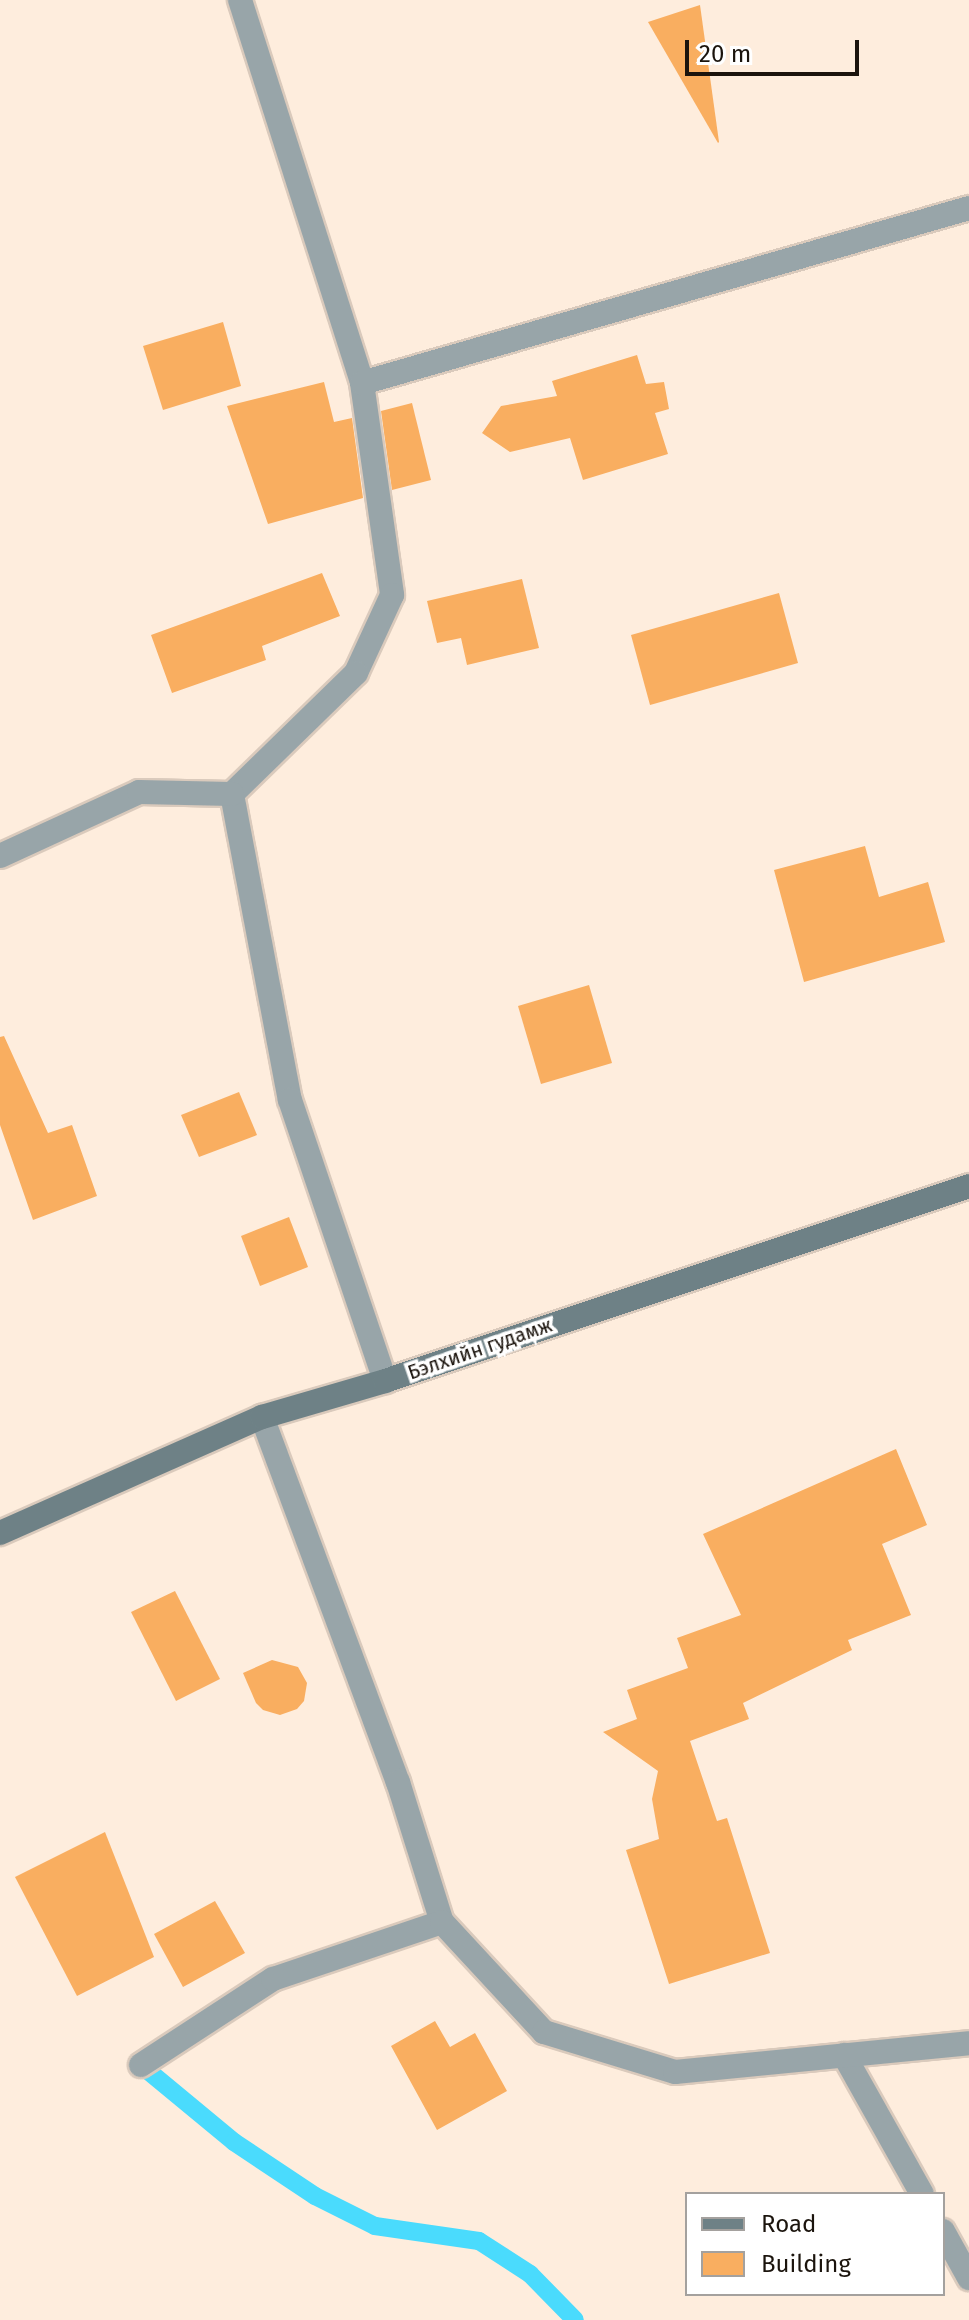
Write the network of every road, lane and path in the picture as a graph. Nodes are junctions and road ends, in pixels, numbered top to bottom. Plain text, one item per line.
1 (240, 0) edge
2 (969, 208) edge
3 (362, 383) junction
4 (232, 794) junction
5 (0, 856) edge
6 (969, 1186) edge
7 (385, 1381) junction
8 (262, 1417) junction
9 (0, 1533) edge
10 (442, 1922) junction
11 (969, 2043) edge
12 (844, 2055) junction
13 (141, 2065) dead end
14 (921, 2192) edge
15 (945, 2235) edge
16 (969, 2278) edge

1 - 3 street
2 - 3 street
3 - 4 street
4 - 5 street
4 - 7 street
6 - 7 main road, Бэлхийн гудамж
7 - 8 main road, Бэлхийн гудамж
8 - 9 main road, Бэлхийн гудамж
8 - 10 street
10 - 12 street
10 - 13 street
11 - 12 street
12 - 14 street
15 - 16 street

